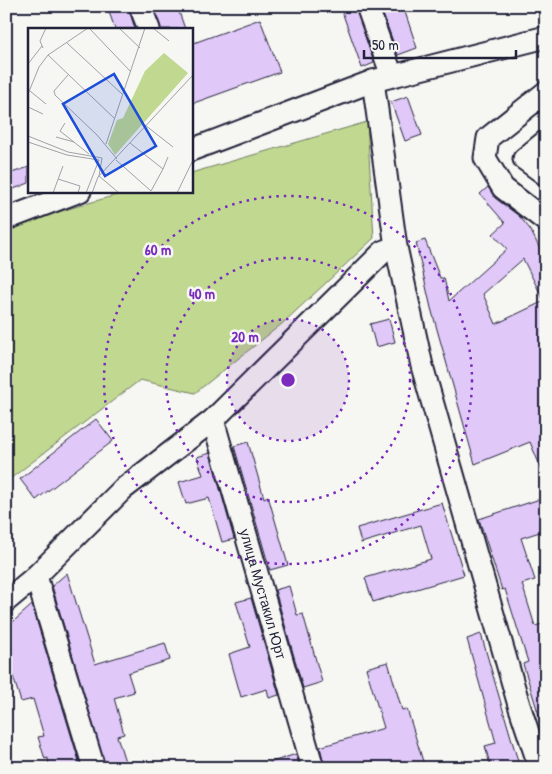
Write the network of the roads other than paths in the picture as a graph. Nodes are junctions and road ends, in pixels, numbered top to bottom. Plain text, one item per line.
1 (140, 6) edge
2 (367, 6) edge
3 (149, 28) edge
4 (546, 37) edge
5 (383, 78) junction
6 (546, 92) edge
7 (546, 141) edge
8 (192, 146) edge
9 (546, 176) edge
10 (77, 192) edge
11 (6, 219) edge
12 (546, 221) edge
13 (396, 247) junction
14 (213, 420) junction
15 (36, 576) junction
16 (6, 601) edge
17 (94, 768) edge
18 (314, 768) edge
19 (540, 768) edge

1 - 3 street
2 - 5 street
4 - 5 street
5 - 8 street
5 - 13 street
6 - 12 street
7 - 9 street
10 - 11 street
13 - 14 street
13 - 19 street
14 - 15 street
14 - 18 street, улица Мустакил Юрт
15 - 16 street
15 - 17 street

